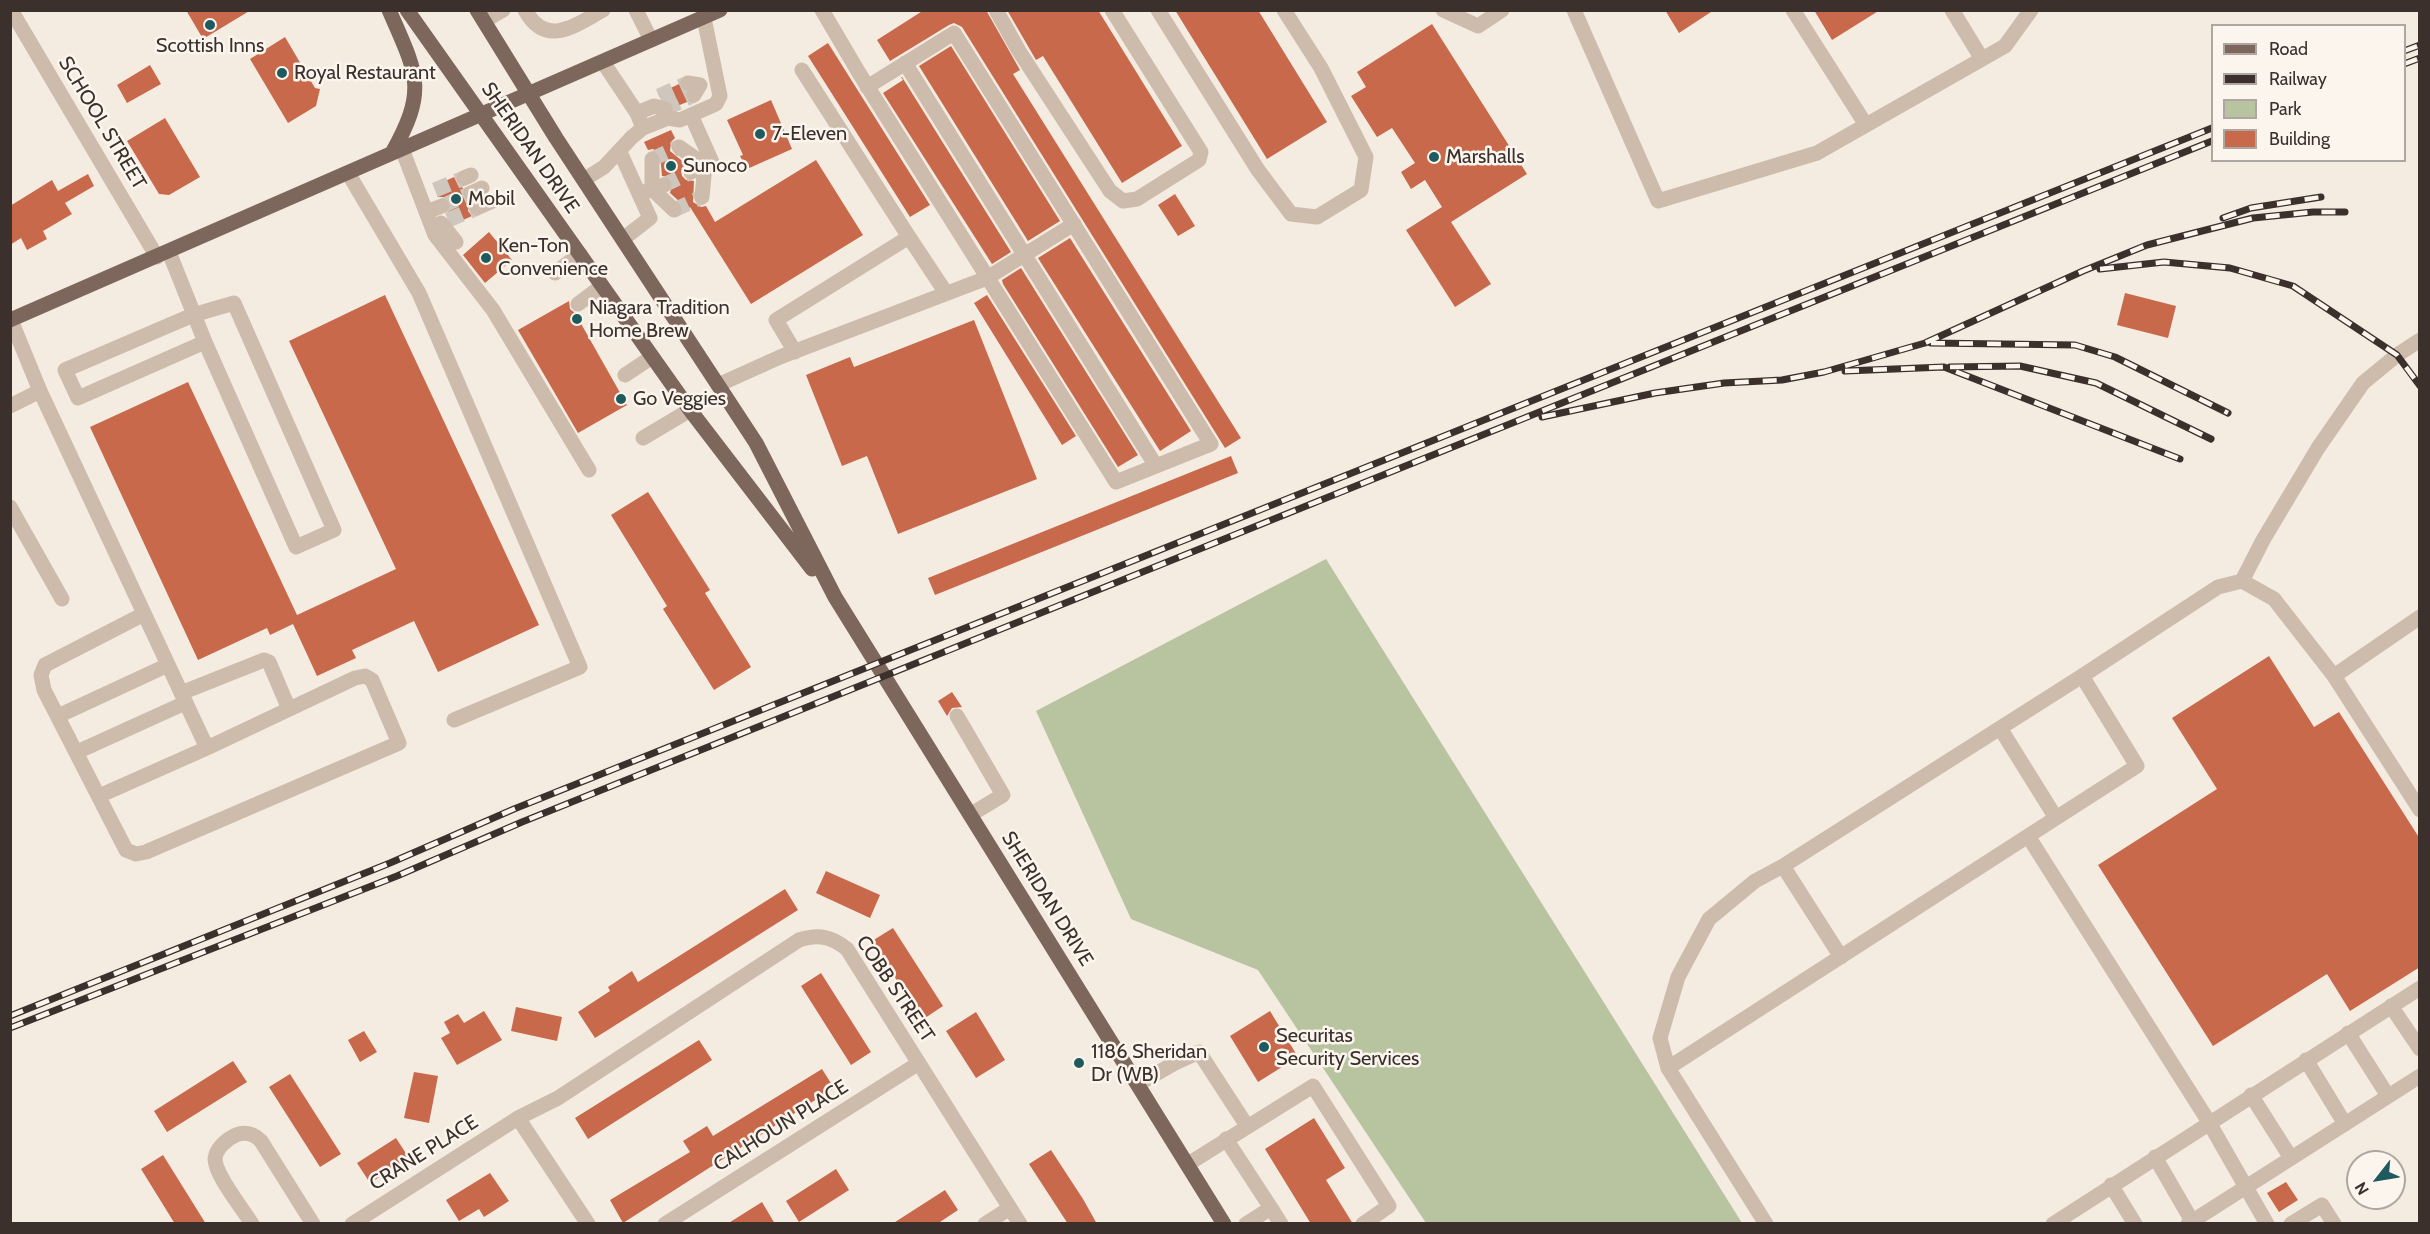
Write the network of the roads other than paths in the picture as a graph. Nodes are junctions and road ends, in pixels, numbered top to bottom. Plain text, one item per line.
1 (11, 10) edge
2 (389, 10) edge
3 (407, 10) edge
4 (503, 10) edge
5 (525, 10) edge
6 (603, 10) edge
7 (636, 10) edge
8 (720, 10) edge
9 (822, 10) edge
10 (996, 10) edge
11 (1112, 10) edge
12 (1158, 10) edge
13 (1284, 10) edge
14 (1443, 10) edge
15 (1502, 10) edge
16 (1574, 10) edge
17 (1793, 10) edge
18 (1952, 10) edge
19 (2031, 10) edge
20 (480, 16) edge
21 (704, 18) junction
22 (651, 40) junction
23 (1982, 59) junction
24 (603, 62) junction
25 (905, 63) junction
26 (802, 70) dead end
27 (718, 76) junction
28 (867, 87) junction
29 (694, 88) tunnel mouth
30 (527, 93) junction
31 (659, 104) tunnel mouth
32 (637, 113) junction
33 (481, 114) junction
34 (691, 115) junction
35 (1866, 125) junction
36 (643, 128) junction
37 (679, 147) dead end
38 (397, 151) junction
39 (620, 152) junction
40 (652, 159) dead end
41 (705, 165) junction
42 (691, 172) tunnel mouth
43 (348, 173) junction
44 (585, 180) junction
45 (652, 189) junction
46 (435, 190) tunnel mouth
47 (420, 197) junction
48 (702, 197) dead end
49 (493, 201) dead end
50 (442, 206) dead end
51 (477, 208) tunnel mouth
52 (674, 210) dead end
53 (437, 220) junction
54 (1074, 224) junction
55 (909, 237) junction
56 (623, 239) junction
57 (456, 243) dead end
58 (163, 254) junction
59 (580, 254) junction
60 (1024, 255) junction
61 (555, 273) dead end
62 (987, 278) junction
63 (602, 286) junction
64 (946, 293) junction
65 (578, 304) dead end
66 (193, 315) junction
67 (11, 320) edge
68 (2419, 341) edge
69 (206, 342) junction
70 (795, 352) junction
71 (652, 357) junction
72 (625, 375) dead end
73 (718, 385) junction
74 (40, 391) junction
75 (10, 406) edge
76 (690, 410) junction
77 (643, 438) dead end
78 (1156, 466) junction
79 (590, 470) dead end
80 (10, 507) edge
81 (2242, 581) junction
82 (834, 597) junction
83 (63, 598) dead end
84 (144, 614) junction
85 (2420, 617) edge
86 (168, 665) junction
87 (2082, 676) junction
88 (2334, 676) junction
89 (183, 698) junction
90 (289, 709) junction
91 (58, 716) junction
92 (957, 716) dead end
93 (454, 720) dead end
94 (2000, 728) junction
95 (207, 748) junction
96 (77, 753) junction
97 (99, 796) junction
98 (2420, 810) edge
99 (970, 815) junction
100 (2056, 818) junction
101 (2028, 836) junction
102 (1784, 866) junction
103 (1841, 957) junction
104 (2420, 988) edge
105 (2391, 1006) junction
106 (2348, 1033) junction
107 (2420, 1048) edge
108 (2306, 1060) junction
109 (919, 1063) junction
110 (1668, 1068) junction
111 (2420, 1076) edge
112 (1138, 1084) junction
113 (2251, 1095) junction
114 (2388, 1096) junction
115 (518, 1118) junction
116 (2208, 1122) junction
117 (2345, 1124) junction
118 (1247, 1126) junction
119 (1226, 1139) junction
120 (2155, 1157) junction
121 (2291, 1158) junction
122 (1188, 1164) junction
123 (2112, 1185) junction
124 (2246, 1188) junction
125 (1010, 1208) junction
126 (1271, 1208) junction
127 (2058, 1222) edge
128 (2190, 1222) edge
129 (252, 1224) edge
130 (313, 1224) edge
131 (352, 1224) edge
132 (588, 1224) edge
133 (665, 1224) edge
134 (985, 1224) edge
135 (1020, 1224) edge
136 (1224, 1224) edge
137 (1246, 1224) edge
138 (1281, 1224) edge
139 (1364, 1224) edge
140 (1766, 1224) edge
141 (2135, 1224) edge
142 (2267, 1224) edge
143 (2291, 1224) edge
144 (2334, 1224) edge

1 - 58 street, SCHOOL STREET
2 - 38 main road
3 - 33 main road, SHERIDAN DRIVE
4 - 20 street
5 - 6 street
7 - 22 street
8 - 21 main road
9 - 28 street
10 - 11 street
12 - 13 street
14 - 15 street
16 - 35 street
17 - 35 street
18 - 23 street
19 - 23 street
20 - 30 main road, SHERIDAN DRIVE
21 - 22 main road
21 - 27 street
22 - 24 main road
23 - 35 street
24 - 30 main road
24 - 32 street
25 - 28 street
25 - 54 street
25 - 60 street
26 - 55 street
27 - 29 street
27 - 34 street
28 - 62 street
30 - 33 main road
30 - 44 main road, SHERIDAN DRIVE
31 - 32 street
32 - 36 street
33 - 38 main road
33 - 59 main road, SHERIDAN DRIVE
34 - 36 street
34 - 41 street
36 - 39 street
37 - 41 street
38 - 43 main road
38 - 47 street
39 - 44 street
39 - 45 street
40 - 45 street
41 - 42 street
41 - 48 street
43 - 58 main road
43 - 93 street
44 - 56 main road, SHERIDAN DRIVE
45 - 52 street
45 - 56 street
46 - 47 street
47 - 53 street
49 - 51 street
50 - 53 street
53 - 57 street
53 - 79 street
54 - 60 street
54 - 78 street
55 - 64 street
55 - 70 street
56 - 73 main road, SHERIDAN DRIVE
58 - 66 street, SCHOOL STREET
58 - 67 main road
59 - 61 street
59 - 63 main road, SHERIDAN DRIVE
60 - 62 street
60 - 78 street
62 - 64 street
62 - 78 street
63 - 65 street
63 - 71 main road, SHERIDAN DRIVE
64 - 70 street
66 - 69 street, SCHOOL STREET
66 - 69 street
66 - 69 street, SCHOOL STREET
67 - 74 street
68 - 81 street
70 - 73 street
71 - 72 street
71 - 76 main road, SHERIDAN DRIVE
73 - 82 main road, SHERIDAN DRIVE
74 - 75 street
74 - 84 street
76 - 77 street
76 - 82 main road, SHERIDAN DRIVE
80 - 83 street
81 - 87 street
81 - 88 street
82 - 99 main road, SHERIDAN DRIVE
84 - 86 street
84 - 91 street
85 - 88 street
86 - 89 street
86 - 91 street
87 - 94 street
87 - 100 street
88 - 98 street
89 - 90 street
89 - 95 street
89 - 96 street
90 - 95 street
90 - 97 street
91 - 96 street
92 - 99 street
94 - 100 street
94 - 102 street
95 - 97 street
96 - 97 street
99 - 112 main road, SHERIDAN DRIVE
100 - 101 street
101 - 103 street
101 - 116 street
102 - 103 street
102 - 110 street
103 - 110 street
104 - 105 street
105 - 106 street
105 - 107 street
106 - 108 street
106 - 114 street
108 - 113 street
108 - 117 street
109 - 115 street, COBB STREET
109 - 125 street, COBB STREET
109 - 133 street, CALHOUN PLACE
110 - 140 street
111 - 114 street
112 - 118 street
112 - 122 main road, SHERIDAN DRIVE
113 - 116 street
113 - 121 street
114 - 117 street
115 - 131 street, CRANE PLACE
115 - 132 street
116 - 120 street
116 - 124 street
117 - 121 street
118 - 119 street
118 - 139 street
119 - 122 street
119 - 126 street
120 - 123 street
120 - 128 street
121 - 124 street
122 - 136 main road, SHERIDAN DRIVE
123 - 127 street
123 - 141 street
124 - 128 street
124 - 142 street
125 - 134 street
125 - 135 street, COBB STREET
126 - 137 street
126 - 138 street
129 - 130 street
143 - 144 street

